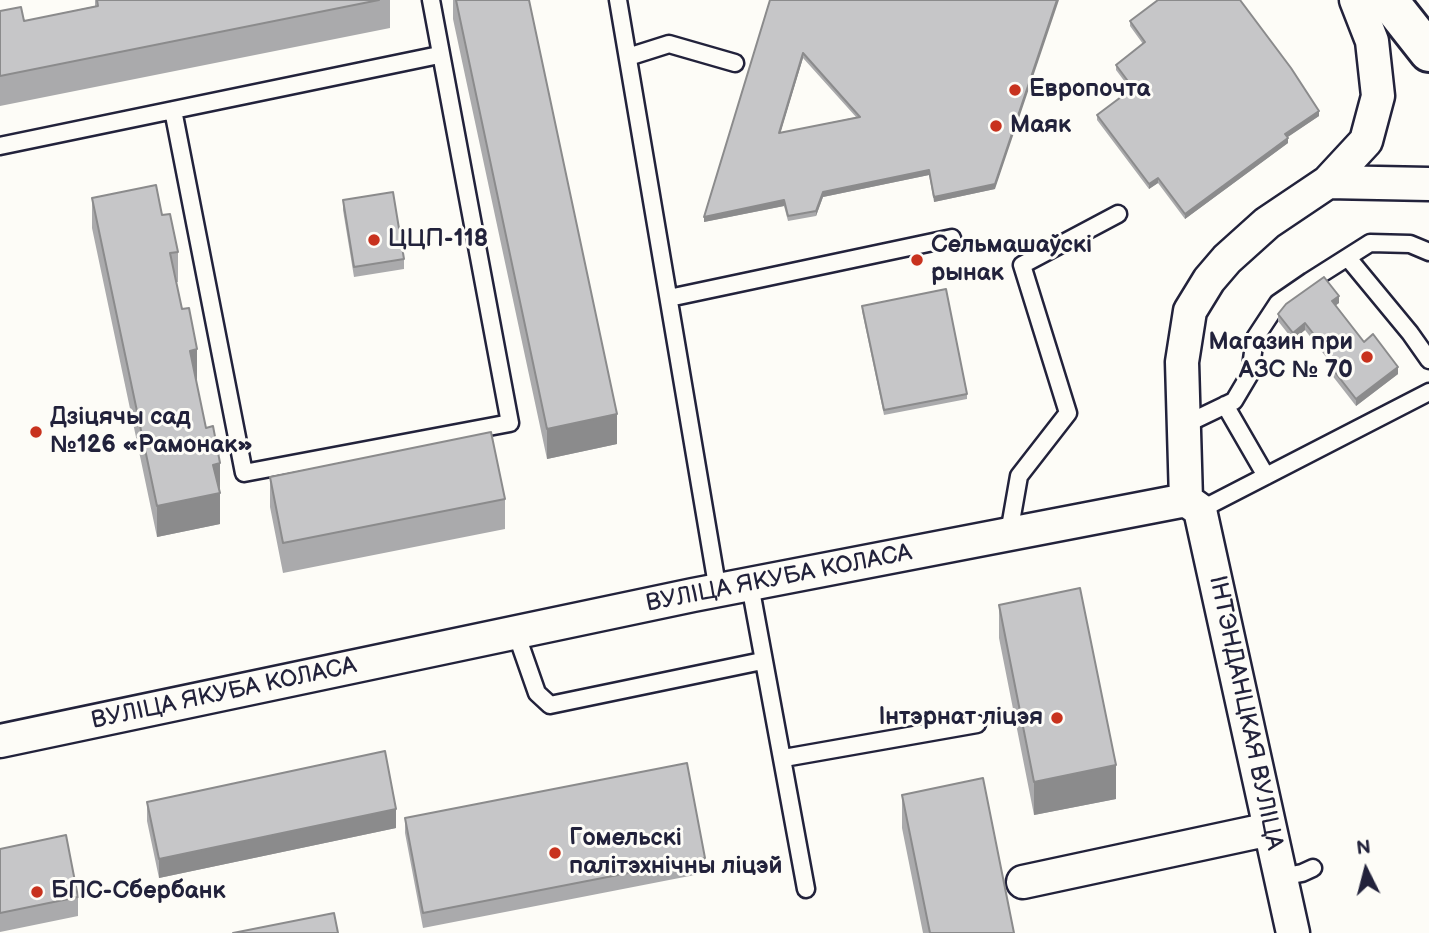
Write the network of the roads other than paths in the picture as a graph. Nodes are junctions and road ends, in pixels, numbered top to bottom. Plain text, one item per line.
1 (430, 0) edge
2 (618, 0) edge
3 (1356, 0) edge
4 (1388, 0) edge
5 (1429, 52) edge
6 (439, 55) junction
7 (628, 57) junction
8 (735, 63) dead end
9 (173, 110) junction
10 (0, 146) edge
11 (1328, 182) junction
12 (1429, 184) edge
13 (1118, 214) dead end
14 (952, 238) dead end
15 (1429, 253) edge
16 (1348, 258) junction
17 (669, 298) junction
18 (1429, 360) edge
19 (1429, 392) edge
20 (1225, 405) junction
21 (1184, 425) junction
22 (1266, 476) junction
23 (1193, 505) junction
24 (1009, 533) junction
25 (750, 585) junction
26 (719, 591) junction
27 (516, 633) junction
28 (762, 661) junction
29 (977, 724) dead end
30 (0, 741) edge
31 (784, 758) junction
32 (1270, 829) junction
33 (1313, 868) dead end
34 (1281, 877) junction
35 (1023, 882) dead end
36 (806, 888) dead end
37 (1293, 933) edge

1 - 6 lane
2 - 7 lane
3 - 11 street
4 - 5 main road
6 - 9 lane
6 - 9 lane
7 - 8 lane
7 - 17 lane
9 - 10 lane
11 - 12 street
11 - 21 street
13 - 24 lane
14 - 17 lane
15 - 16 lane
16 - 18 lane
16 - 20 lane
17 - 26 lane
19 - 22 lane
20 - 21 lane
20 - 22 lane
21 - 23 street
22 - 23 lane
23 - 24 street, ВУЛІЦА ЯКУБА КОЛАСА
23 - 32 street, ІНТЭНДАНЦКАЯ ВУЛІЦА
24 - 25 street, ВУЛІЦА ЯКУБА КОЛАСА
25 - 26 street, ВУЛІЦА ЯКУБА КОЛАСА
25 - 28 lane
26 - 27 street, ВУЛІЦА ЯКУБА КОЛАСА
27 - 28 lane
27 - 30 street, ВУЛІЦА ЯКУБА КОЛАСА
28 - 31 lane
29 - 31 lane
31 - 36 lane
32 - 34 street, ІНТЭНДАНЦКАЯ ВУЛІЦА
32 - 35 street
33 - 34 lane
34 - 37 street, ІНТЭНДАНЦКАЯ ВУЛІЦА

